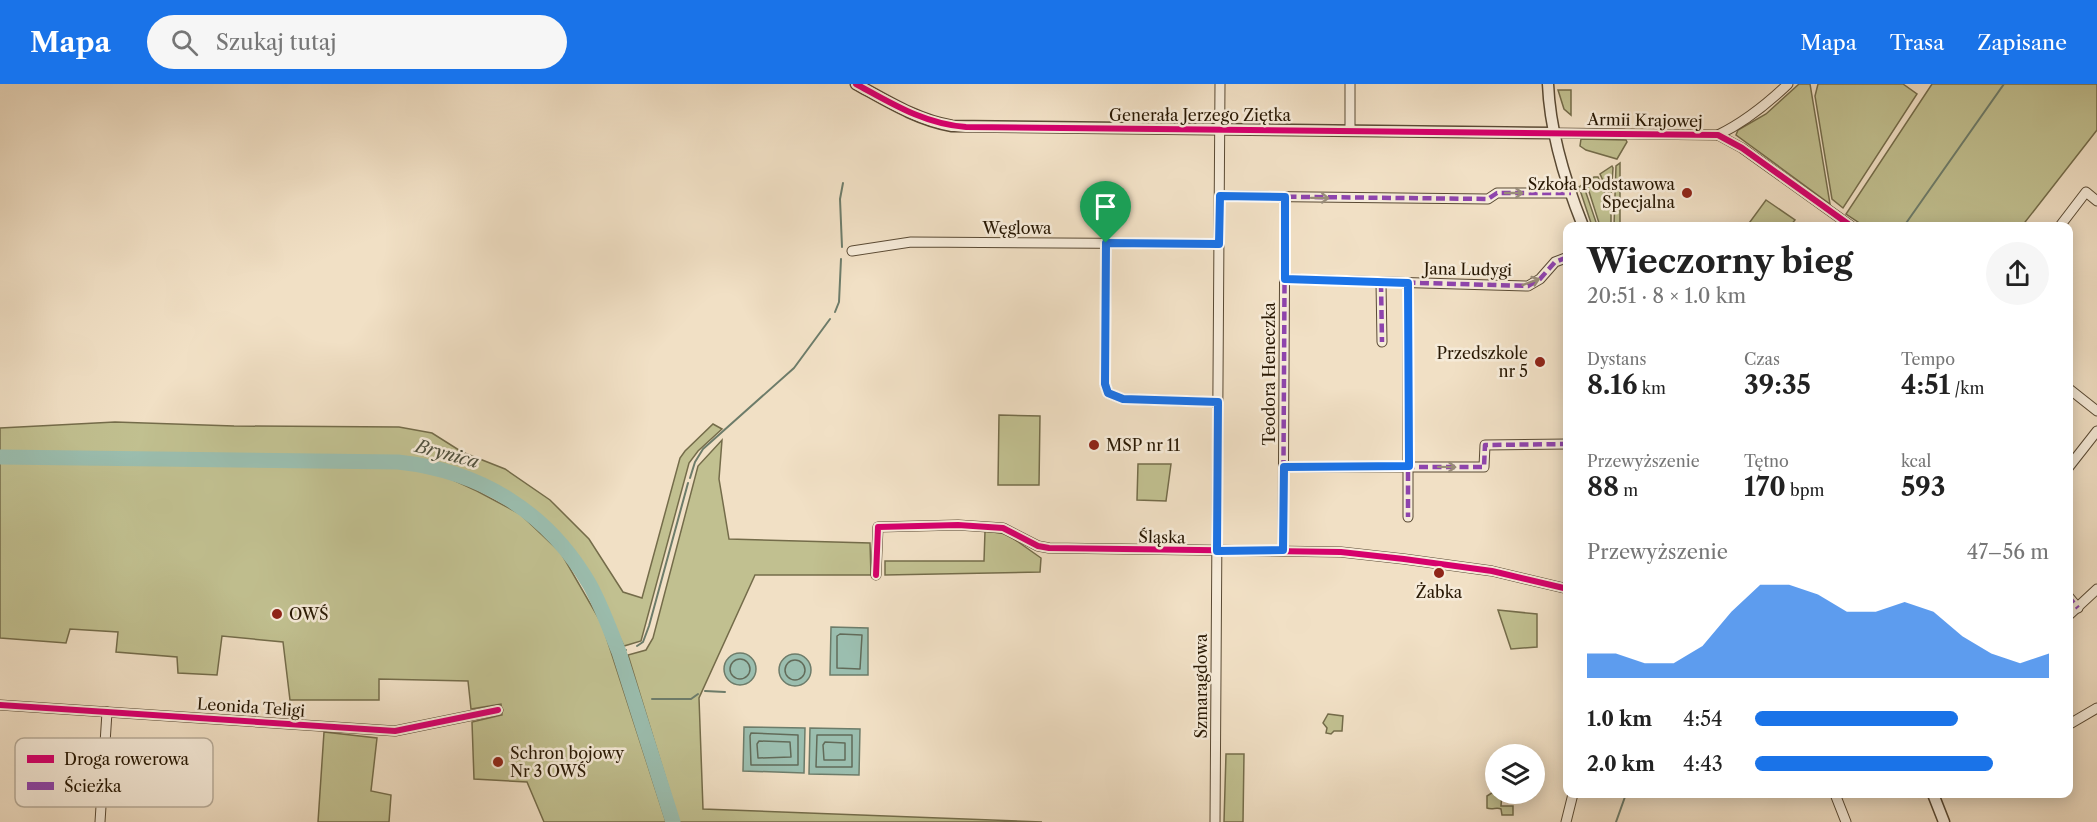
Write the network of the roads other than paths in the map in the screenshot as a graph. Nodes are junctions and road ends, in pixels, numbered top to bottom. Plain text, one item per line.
1 (856, 84) edge
2 (1220, 84) edge
3 (1350, 84) edge
4 (1548, 84) edge
5 (1788, 84) edge
6 (1221, 129) junction
7 (1350, 130) junction
8 (1553, 133) junction
9 (1718, 135) junction
10 (1571, 193) junction
11 (1220, 196) junction
12 (1285, 197) junction
13 (2097, 201) edge
14 (1581, 222) edge
15 (1845, 222) edge
16 (2063, 222) edge
17 (1106, 243) junction
18 (1219, 244) junction
19 (852, 251) dead end
20 (1563, 259) edge
21 (1285, 279) junction
22 (1381, 283) junction
23 (1408, 283) junction
24 (1382, 342) dead end
25 (2073, 392) edge
26 (1218, 402) junction
27 (2097, 411) edge
28 (2097, 431) edge
29 (1563, 444) edge
30 (2073, 462) edge
31 (1409, 466) junction
32 (1284, 467) junction
33 (1408, 517) dead end
34 (1283, 550) junction
35 (1217, 551) junction
36 (876, 575) dead end
37 (1563, 588) edge
38 (2097, 589) edge
39 (2073, 602) edge
40 (2078, 608) junction
41 (2073, 612) edge
42 (0, 705) edge
43 (2097, 708) edge
44 (498, 710) dead end
45 (107, 712) junction
46 (2073, 722) edge
47 (105, 738) edge
48 (1572, 798) edge
49 (1837, 798) edge
50 (1935, 798) edge
51 (101, 807) edge
52 (100, 822) edge
53 (1215, 822) edge
54 (1566, 822) edge
55 (1846, 822) edge
56 (1944, 822) edge

1 - 6 street, Generała Jerzego Ziętka
2 - 6 street, Szmaragdowa
3 - 7 street
4 - 8 street
5 - 9 street
6 - 7 street, Generała Jerzego Ziętka
6 - 11 street, Szmaragdowa
7 - 8 street, Generała Jerzego Ziętka
8 - 9 street, Armii Krajowej
8 - 10 street
9 - 15 street, Armii Krajowej
12 -> 10 street
10 - 14 street
11 - 12 street
11 - 18 street, Szmaragdowa
12 - 21 street, Teodora Heneczka
13 - 16 street
17 - 18 street, Węglowa
17 - 19 street, Węglowa
17 - 26 street
18 - 26 street, Szmaragdowa
23 -> 20 street, Jana Ludygi
21 - 22 street, Jana Ludygi
21 - 32 street, Teodora Heneczka
22 - 23 street, Jana Ludygi
22 - 24 street
23 - 31 street
25 - 27 street
26 - 35 street, Szmaragdowa
28 - 30 street
31 -> 29 street
31 - 32 street
31 - 33 street
32 - 34 street, Teodora Heneczka
34 - 35 street, Śląska
34 - 37 street, Śląska
35 - 36 street, Śląska
35 - 53 street, Szmaragdowa
38 - 40 street
39 - 40 street
40 - 41 street
42 - 45 street, Leonida Teligi
43 - 46 street
44 - 45 street, Leonida Teligi
45 - 47 street
48 - 54 street
49 - 55 street
50 - 56 street
51 - 52 street

